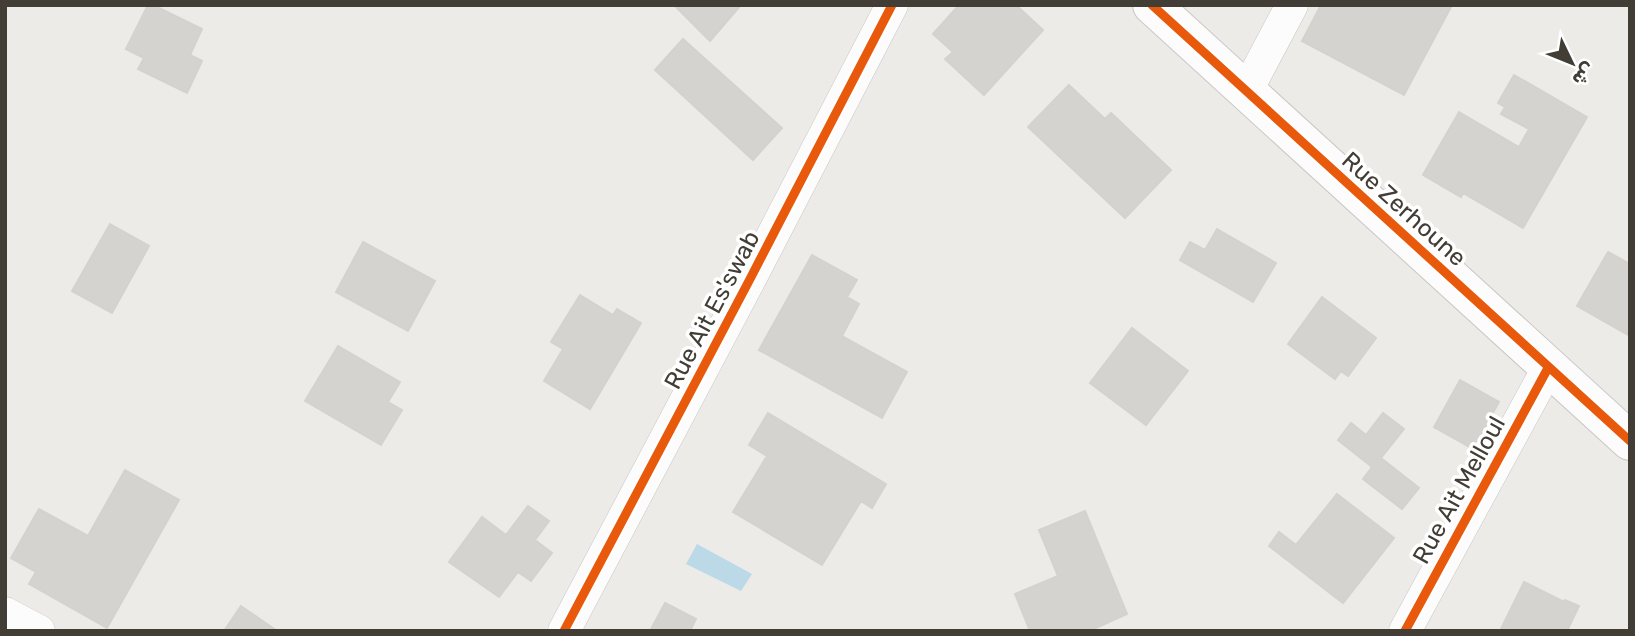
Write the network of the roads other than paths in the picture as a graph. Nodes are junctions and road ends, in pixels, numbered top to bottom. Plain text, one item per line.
1 (892, 5) edge
2 (1152, 5) edge
3 (1292, 5) edge
4 (1246, 92) junction
5 (1548, 368) junction
6 (1630, 442) edge
7 (5, 613) edge
8 (39, 631) edge
9 (564, 631) edge
10 (1405, 631) edge

1 - 9 street, Rue Ait Es'swab
2 - 4 street, Rue Zerhoune
3 - 4 street
4 - 5 street, Rue Zerhoune
5 - 6 street, Rue Zerhoune
5 - 10 street, Rue Ait Melloul
7 - 8 street

